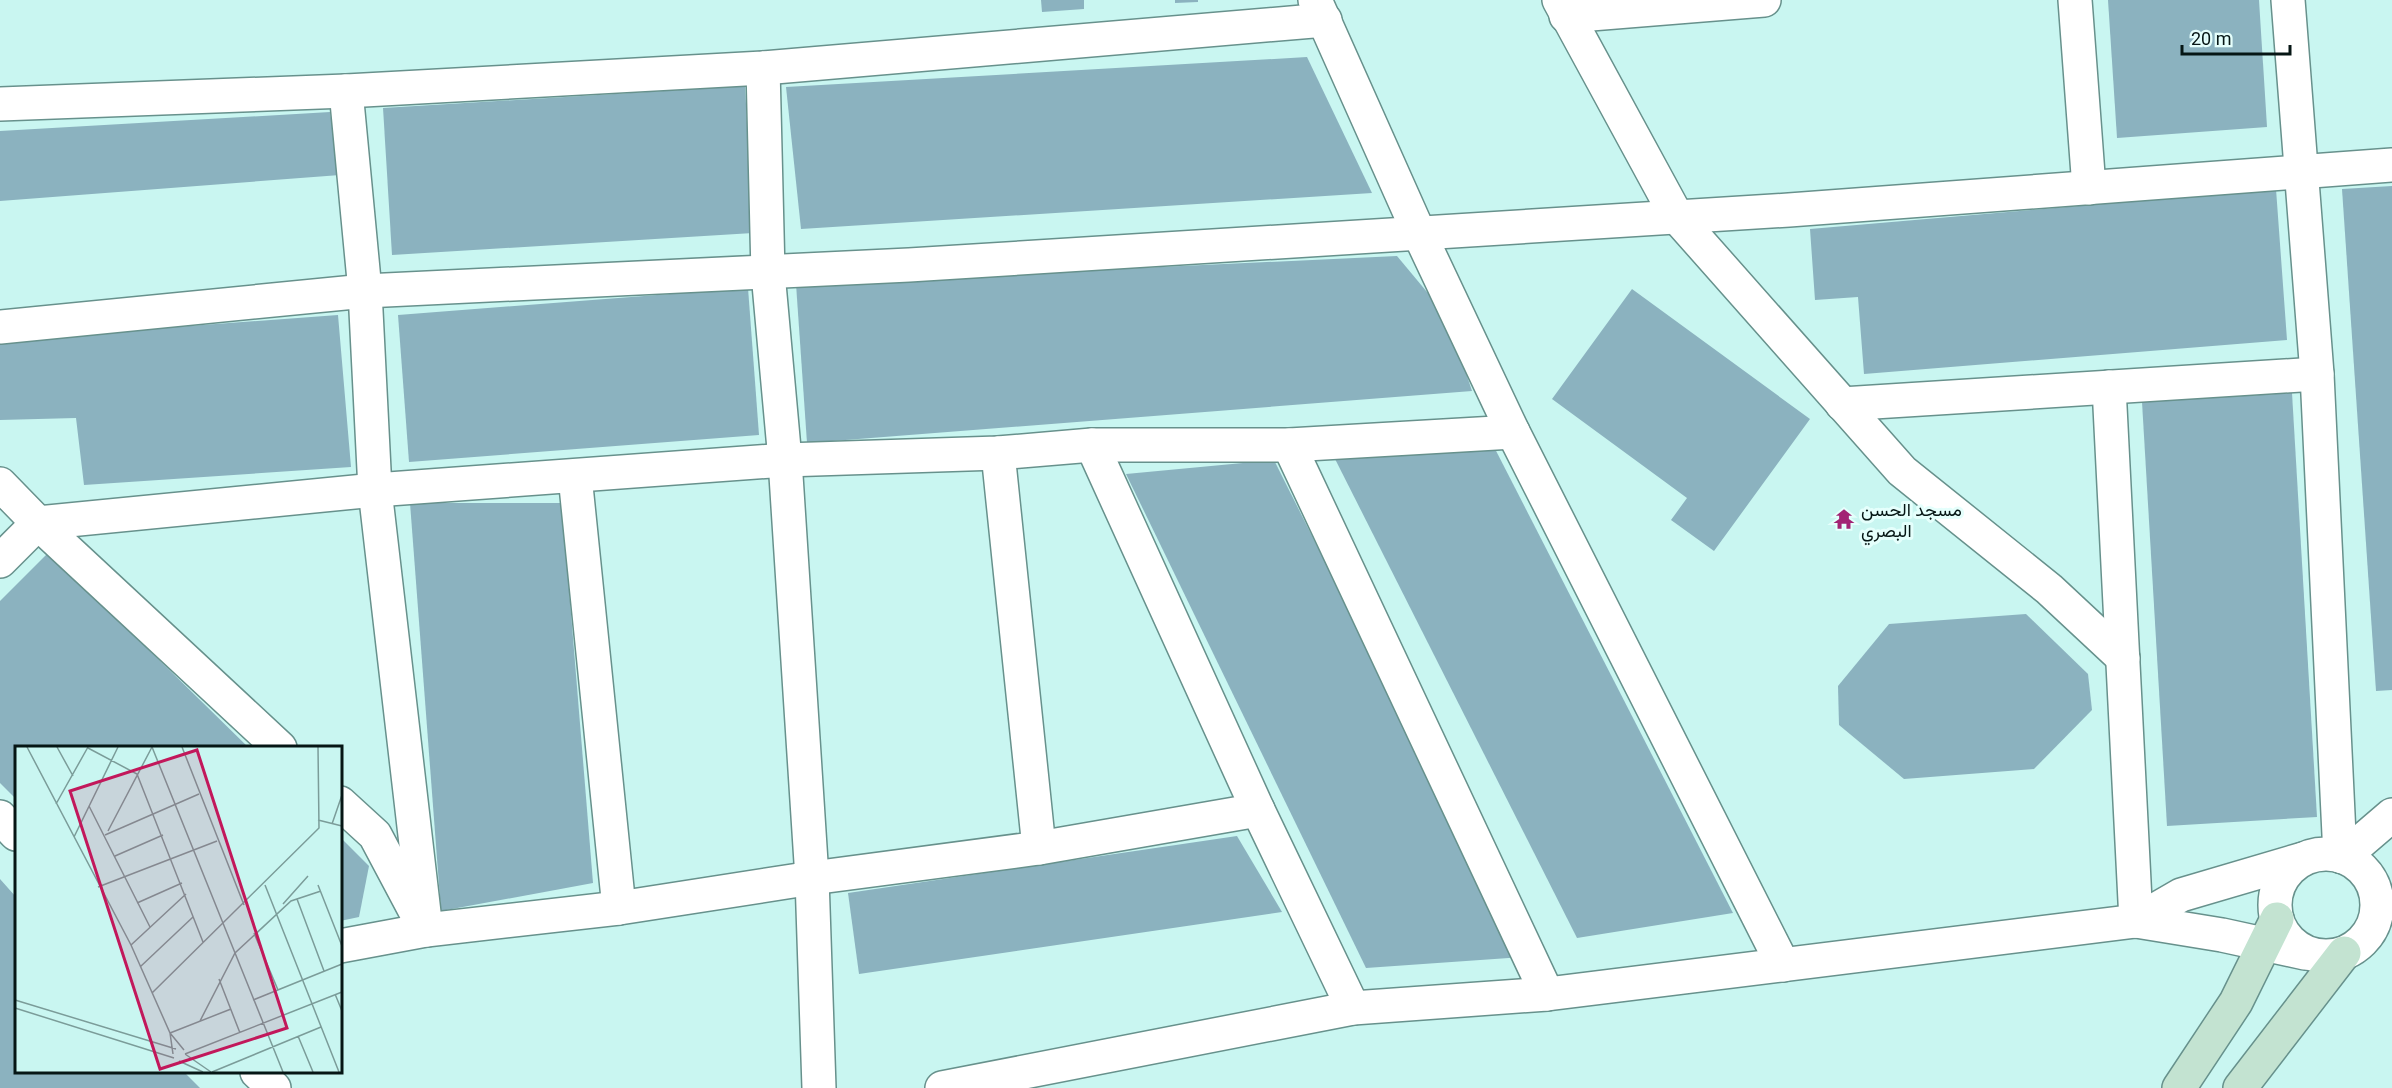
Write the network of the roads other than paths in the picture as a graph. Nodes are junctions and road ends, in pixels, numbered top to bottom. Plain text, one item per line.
1 (1764, 0) edge
2 (2075, 0) edge
3 (2288, 0) edge
4 (1563, 8) edge
5 (1320, 10) edge
6 (763, 68) junction
7 (346, 91) junction
8 (0, 104) edge
9 (2392, 165) edge
10 (2300, 171) junction
11 (2089, 189) junction
12 (1677, 217) junction
13 (1419, 233) junction
14 (768, 273) junction
15 (365, 291) junction
16 (0, 327) edge
17 (2317, 374) junction
18 (2109, 387) junction
19 (1842, 404) junction
20 (1513, 432) junction
21 (1092, 445) junction
22 (1289, 445) junction
23 (998, 453) junction
24 (786, 460) junction
25 (575, 476) junction
26 (0, 484) edge
27 (375, 490) junction
28 (38, 523) junction
29 (0, 561) edge
30 (2123, 658) junction
31 (279, 746) edge
32 (342, 805) edge
33 (1258, 810) junction
34 (2392, 815) edge
35 (0, 817) edge
36 (15, 833) edge
37 (1038, 848) junction
38 (2342, 856) junction
39 (2303, 859) junction
40 (812, 878) junction
41 (2392, 904) edge
42 (619, 908) junction
43 (2136, 921) junction
44 (426, 930) junction
45 (2271, 931) junction
46 (2370, 931) junction
47 (342, 946) edge
48 (2344, 953) junction
49 (1783, 965) junction
50 (1547, 994) junction
51 (1353, 1008) junction
52 (259, 1073) edge
53 (274, 1088) edge
54 (819, 1088) edge
55 (942, 1088) edge
56 (2179, 1088) edge
57 (2240, 1088) edge

1 - 4 street
2 - 11 street
3 - 10 street
4 - 12 street
5 - 6 street
5 - 13 street
6 - 7 street
6 - 14 street
7 - 8 street
7 - 15 street
9 - 10 street
10 - 11 street
10 - 17 street
11 - 12 street
12 - 13 street
12 - 19 street
13 - 14 street
13 - 20 street
14 - 15 street
14 - 24 street
15 - 16 street
15 - 27 street
17 - 18 street
17 - 38 street
18 - 19 street
18 - 30 street
19 - 30 street
20 - 22 street
20 - 49 street
21 - 22 street
21 - 23 street
21 - 33 street
22 - 50 street
23 - 24 street
23 - 37 street
24 - 25 street
24 - 40 street
25 - 27 street
25 - 42 street
26 - 28 street
27 - 28 street
27 - 44 street
28 - 29 street
28 - 31 street
30 - 43 street
32 - 44 street
33 - 37 street
33 - 51 street
34 - 38 street
35 - 36 street
37 - 40 street
38 - 39 street
38 - 46 street
39 - 43 street
39 - 45 street
40 - 42 street
40 - 54 street
41 - 46 street
42 - 44 street
43 - 45 street
43 - 49 street
44 - 47 street
45 - 48 street
45 - 56 main road
46 - 48 street
48 - 57 main road
49 - 50 street
50 - 51 street
51 - 55 street
52 - 53 street

